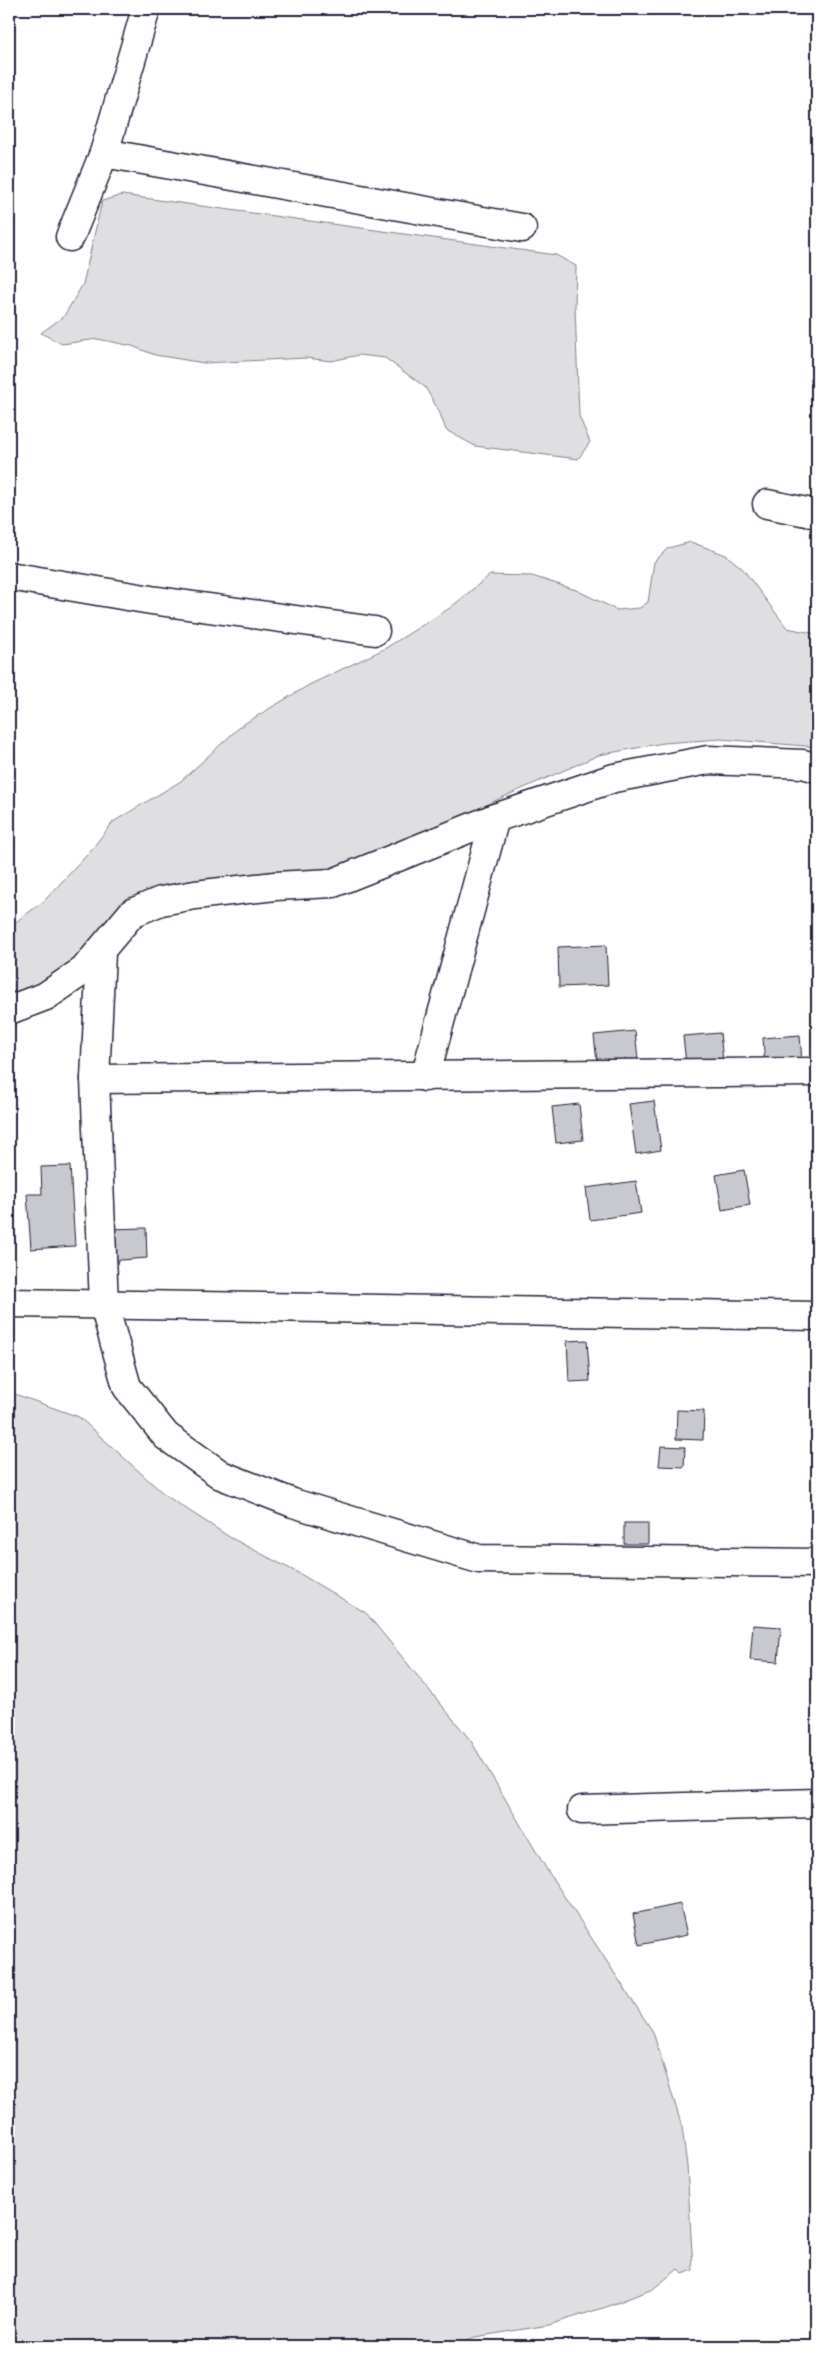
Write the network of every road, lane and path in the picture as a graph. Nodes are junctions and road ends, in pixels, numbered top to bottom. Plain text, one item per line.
1 (146, 9) edge
2 (104, 153) junction
3 (522, 228) dead end
4 (70, 237) dead end
5 (767, 504) dead end
6 (817, 514) edge
7 (9, 576) edge
8 (375, 631) dead end
9 (817, 768) edge
10 (495, 818) junction
11 (100, 953) junction
12 (9, 1010) edge
13 (817, 1072) edge
14 (425, 1077) junction
15 (95, 1079) junction
16 (9, 1303) edge
17 (104, 1305) junction
18 (817, 1316) edge
19 (817, 1563) edge
20 (817, 1802) edge
21 (582, 1810) dead end

1 - 2 street
2 - 3 street
2 - 4 street
5 - 6 street
7 - 8 street
9 - 10 street
10 - 11 street
10 - 14 street
11 - 12 street
11 - 15 street
13 - 14 street
14 - 15 street
15 - 17 street
16 - 17 street
17 - 18 street
17 - 19 street
20 - 21 street

